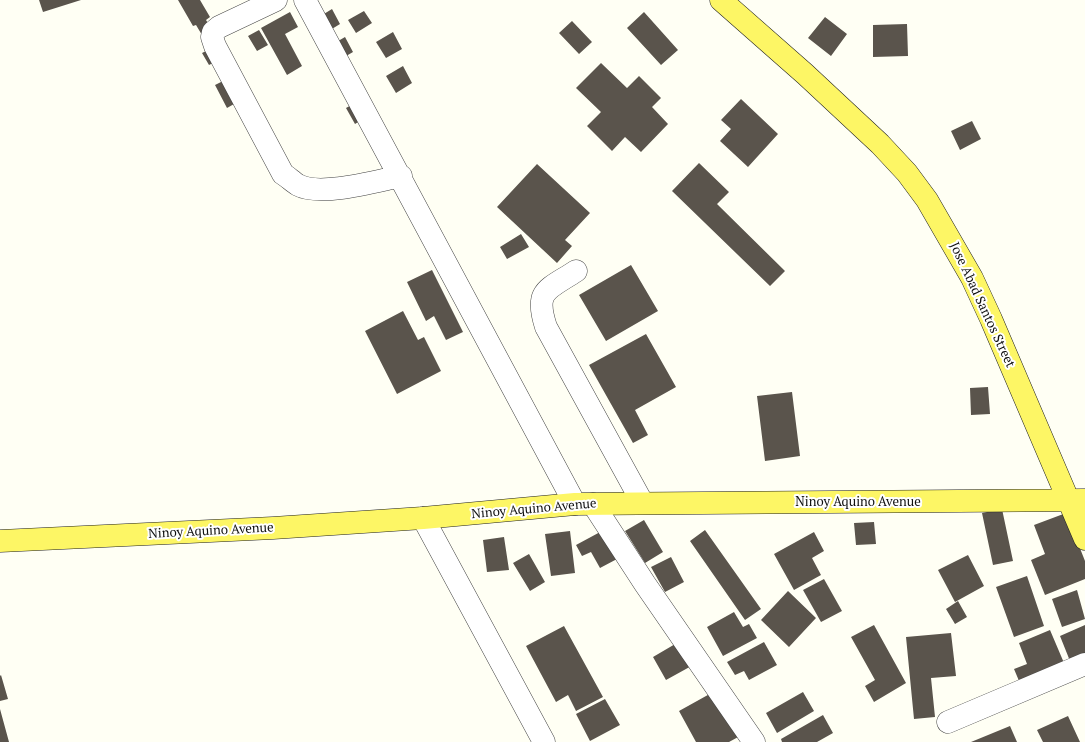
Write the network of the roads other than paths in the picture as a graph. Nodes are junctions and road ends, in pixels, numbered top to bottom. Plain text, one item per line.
1 (276, 0) edge
2 (305, 0) edge
3 (721, 0) edge
4 (401, 176) junction
5 (576, 271) dead end
6 (1077, 501) edge
7 (642, 502) junction
8 (584, 504) junction
9 (422, 518) junction
10 (1085, 539) edge
11 (0, 541) edge
12 (1085, 664) edge
13 (948, 722) dead end
14 (544, 742) edge
15 (754, 742) edge

1 - 4 street
2 - 4 street
3 - 6 main road, Jose Abad Santos Street
4 - 8 street
5 - 7 street
6 - 7 main road, Ninoy Aquino Avenue
6 - 10 main road, Jose Abad Santos Street
7 - 8 main road, Ninoy Aquino Avenue
8 - 9 main road, Ninoy Aquino Avenue
8 - 15 street
9 - 11 main road, Ninoy Aquino Avenue
9 - 14 street
12 - 13 street

